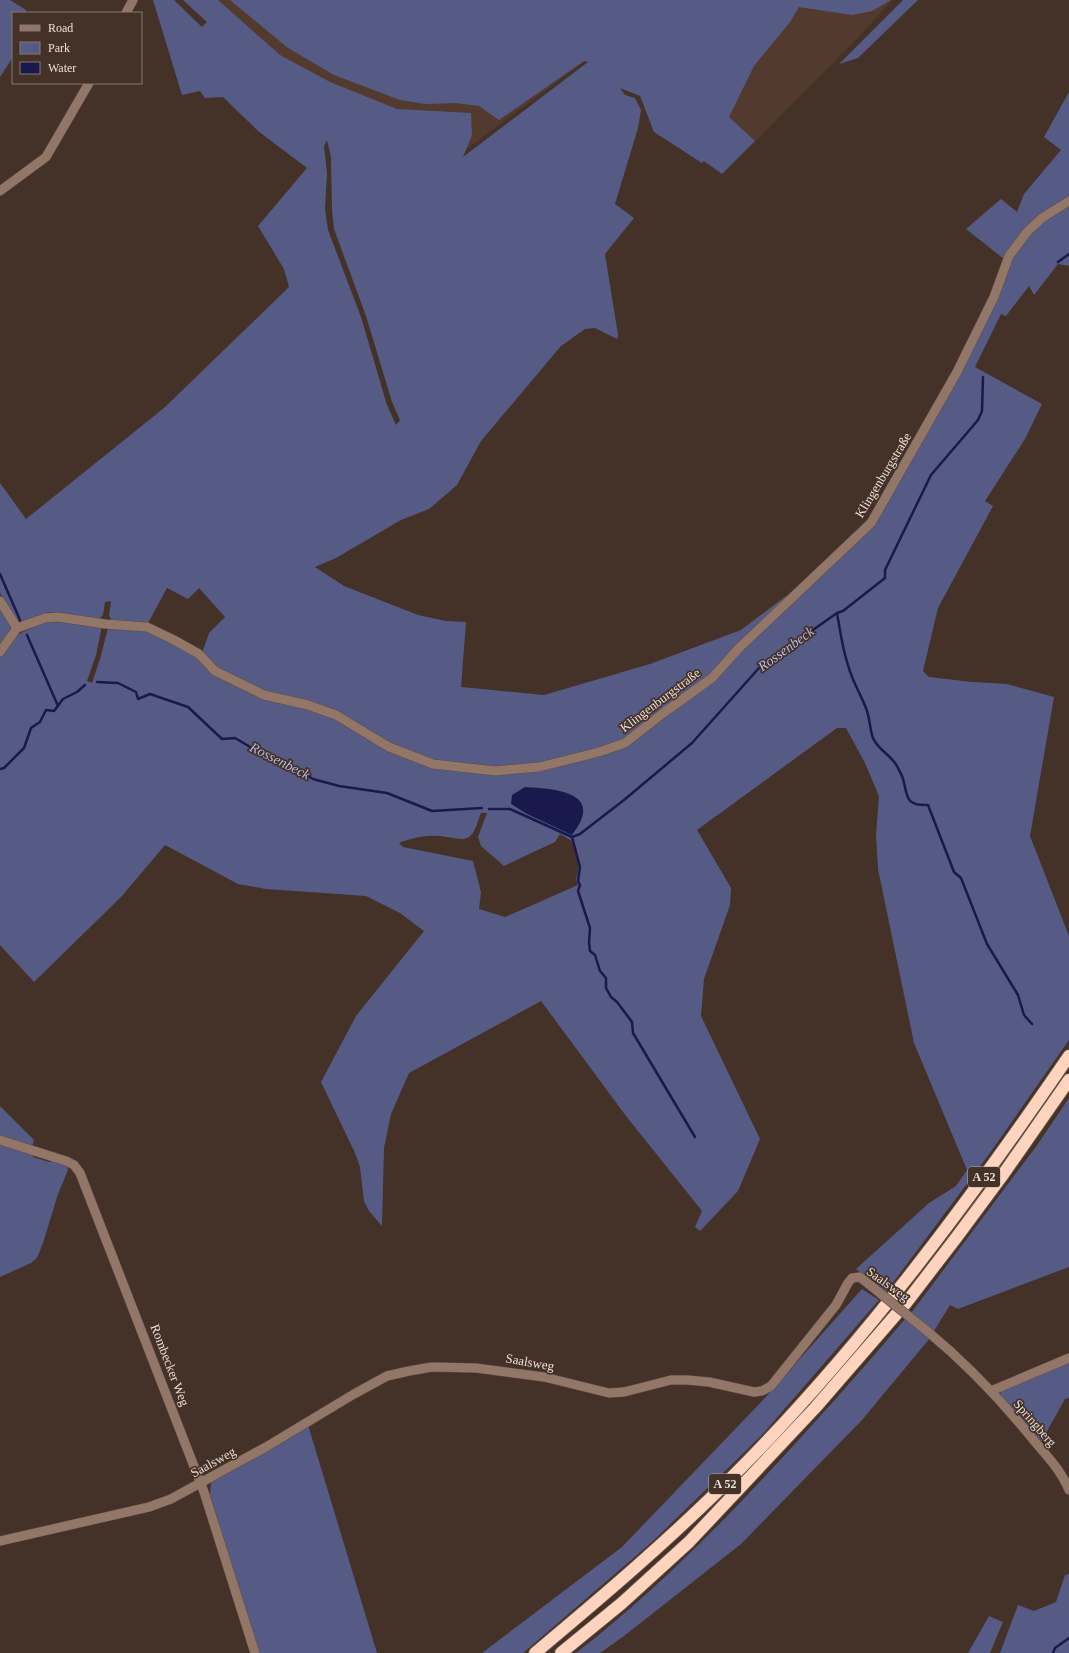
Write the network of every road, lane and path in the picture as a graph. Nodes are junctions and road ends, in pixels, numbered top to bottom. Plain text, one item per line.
1 (133, 0) edge
2 (127, 12) edge
3 (87, 84) edge
4 (0, 192) edge
5 (1069, 201) edge
6 (0, 601) edge
7 (17, 628) junction
8 (0, 652) edge
9 (1069, 1056) edge
10 (1069, 1080) edge
11 (0, 1140) edge
12 (1069, 1358) edge
13 (992, 1392) junction
14 (201, 1483) junction
15 (1069, 1490) edge
16 (0, 1541) edge
17 (255, 1653) edge
18 (535, 1653) edge
19 (561, 1653) edge

1 - 2 street
3 - 4 street
5 - 7 street, Klingenburgstraße
6 - 7 street
7 - 8 street
9 - 18 highway, A 52
10 - 19 highway, A 52
11 - 14 street, Rombecker Weg
12 - 13 street
13 - 14 street, Saalsweg, bridge
13 - 15 street, Springberg
14 - 16 street, Saalsweg
14 - 17 street, Rombecker Weg

